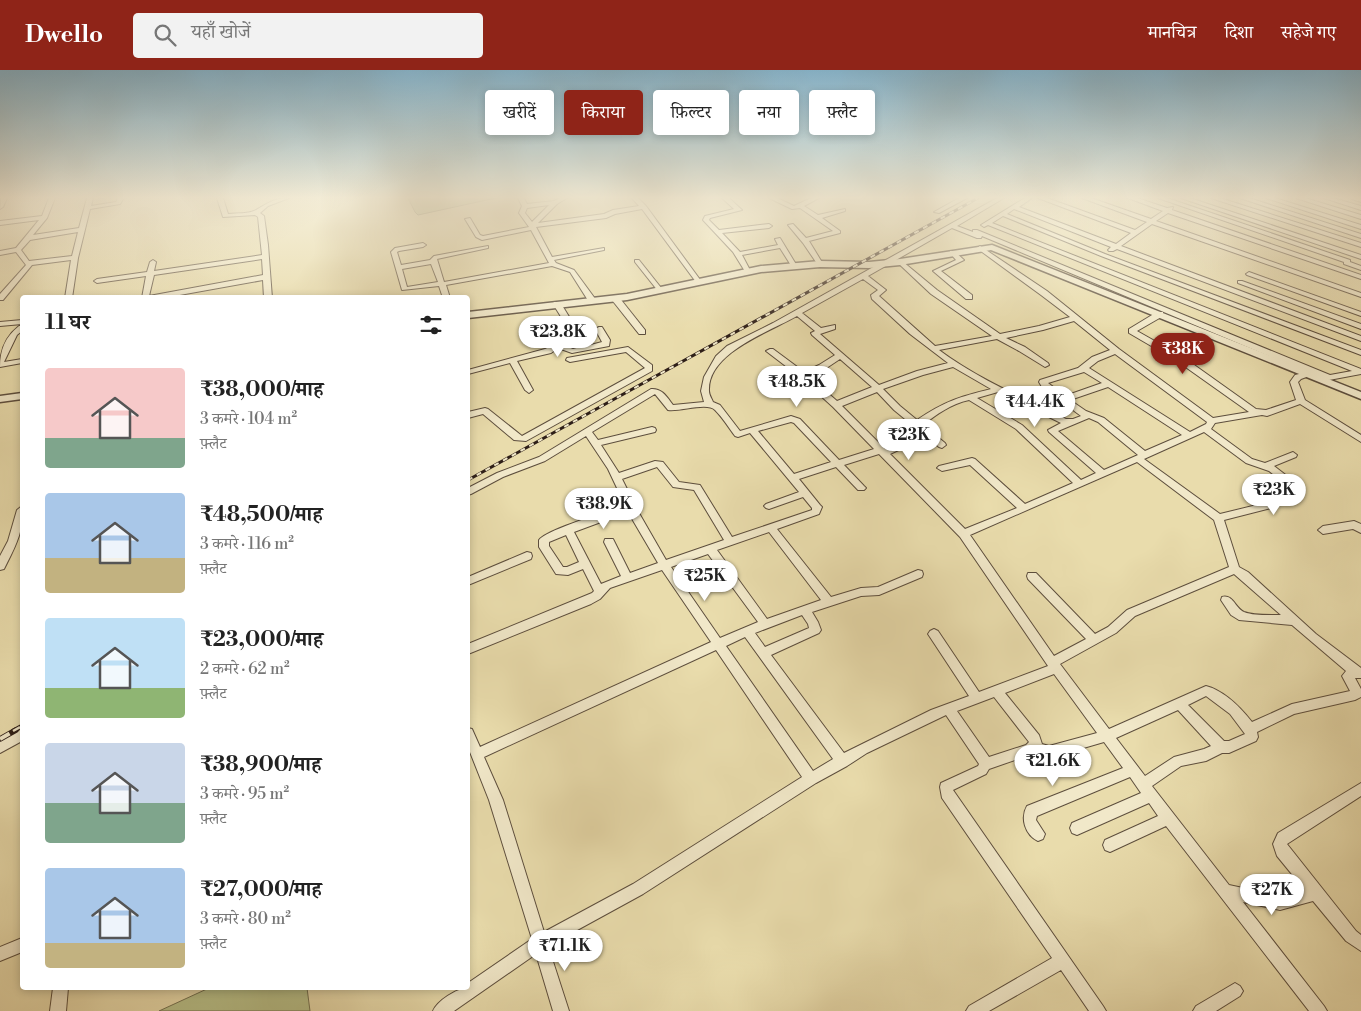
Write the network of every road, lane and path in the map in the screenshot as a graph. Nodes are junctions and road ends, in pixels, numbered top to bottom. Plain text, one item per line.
1 (24, 242) edge
2 (79, 242) edge
3 (265, 242) edge
4 (541, 242) edge
5 (668, 242) edge
6 (726, 242) edge
7 (780, 242) edge
8 (806, 242) edge
9 (923, 242) edge
10 (989, 242) edge
11 (1000, 242) edge
12 (1033, 242) edge
13 (1071, 242) edge
14 (1103, 242) edge
15 (1122, 242) edge
16 (1210, 242) edge
17 (1257, 242) edge
18 (1289, 242) edge
19 (1317, 242) edge
20 (423, 245) dead end
21 (782, 246) junction
22 (486, 247) dead end
23 (995, 247) junction
24 (1116, 247) junction
25 (980, 248) junction
26 (602, 249) dead end
27 (18, 250) junction
28 (952, 252) junction
29 (0, 253) edge
30 (738, 254) junction
31 (1103, 255) junction
32 (1360, 256) edge
33 (265, 257) junction
34 (75, 258) junction
35 (433, 261) junction
36 (552, 261) junction
37 (637, 261) dead end
38 (1263, 261) junction
39 (153, 262) dead end
40 (900, 262) junction
41 (1347, 262) junction
42 (28, 263) junction
43 (885, 263) junction
44 (820, 264) junction
45 (1090, 265) junction
46 (794, 266) junction
47 (398, 268) junction
48 (1361, 268) edge
49 (1337, 270) junction
50 (748, 272) junction
51 (151, 274) junction
52 (1249, 274) junction
53 (863, 275) junction
54 (1076, 275) junction
55 (266, 277) junction
56 (1361, 278) edge
57 (97, 281) dead end
58 (698, 281) junction
59 (1240, 282) junction
60 (1325, 283) junction
61 (442, 284) junction
62 (1233, 289) junction
63 (660, 290) junction
64 (69, 295) edge
65 (147, 295) edge
66 (163, 295) edge
67 (268, 295) edge
68 (447, 295) edge
69 (1361, 296) edge
70 (969, 297) dead end
71 (0, 298) edge
72 (615, 298) junction
73 (1223, 299) junction
74 (592, 300) junction
75 (557, 304) junction
76 (1210, 311) junction
77 (796, 313) junction
78 (1160, 314) junction
79 (1361, 314) edge
80 (470, 315) edge
81 (1075, 318) junction
82 (20, 322) edge
83 (0, 324) edge
84 (1197, 325) junction
85 (832, 327) dead end
86 (1361, 327) edge
87 (20, 329) edge
88 (599, 329) dead end
89 (820, 331) junction
90 (642, 332) dead end
91 (997, 336) junction
92 (1361, 340) edge
93 (585, 348) junction
94 (933, 348) junction
95 (770, 351) dead end
96 (1116, 351) junction
97 (1361, 353) edge
98 (840, 355) junction
99 (512, 360) junction
100 (570, 360) dead end
101 (20, 361) edge
102 (0, 363) edge
103 (954, 364) junction
104 (1046, 365) dead end
105 (1084, 368) junction
106 (470, 371) edge
107 (1361, 371) edge
108 (1306, 374) junction
109 (803, 375) junction
110 (1108, 384) junction
111 (878, 388) junction
112 (529, 390) dead end
113 (998, 390) junction
114 (20, 396) edge
115 (1361, 396) edge
116 (970, 397) junction
117 (0, 399) edge
118 (1064, 399) junction
119 (1301, 401) junction
120 (709, 404) junction
121 (836, 406) junction
122 (1258, 413) junction
123 (1086, 414) junction
124 (470, 415) edge
125 (1069, 422) junction
126 (918, 424) junction
127 (1208, 425) junction
128 (652, 430) dead end
129 (752, 431) junction
130 (588, 433) junction
131 (1189, 434) junction
132 (917, 438) dead end
133 (1361, 439) edge
134 (595, 444) junction
135 (942, 445) dead end
136 (882, 451) junction
137 (1293, 455) dead end
138 (1141, 457) junction
139 (838, 464) junction
140 (1267, 466) junction
141 (942, 468) dead end
142 (1102, 474) junction
143 (617, 477) junction
144 (792, 478) junction
145 (1079, 484) junction
146 (861, 488) dead end
147 (470, 491) edge
148 (805, 493) junction
149 (631, 506) junction
150 (769, 506) dead end
151 (1024, 509) junction
152 (1218, 518) junction
153 (20, 526) edge
154 (771, 528) junction
155 (568, 529) junction
156 (1361, 529) edge
157 (1323, 530) dead end
158 (964, 534) junction
159 (18, 541) edge
160 (609, 542) dead end
161 (730, 542) junction
162 (710, 549) junction
163 (527, 556) dead end
164 (585, 564) junction
165 (664, 565) junction
166 (0, 566) edge
167 (1235, 570) junction
168 (918, 574) dead end
169 (1032, 576) dead end
170 (627, 577) junction
171 (470, 579) edge
172 (599, 591) junction
173 (1226, 600) dead end
174 (829, 602) junction
175 (804, 610) junction
176 (1295, 621) junction
177 (765, 624) junction
178 (748, 631) junction
179 (934, 634) dead end
180 (1094, 640) junction
181 (719, 644) junction
182 (470, 648) edge
183 (764, 653) junction
184 (1054, 666) junction
185 (1359, 673) edge
186 (996, 690) junction
187 (977, 698) junction
188 (1179, 703) junction
189 (948, 709) junction
190 (1250, 729) junction
191 (20, 736) edge
192 (1107, 736) junction
193 (470, 738) edge
194 (0, 747) edge
195 (1221, 747) junction
196 (1034, 748) junction
197 (477, 754) junction
198 (843, 762) junction
199 (985, 764) junction
200 (1132, 770) junction
201 (811, 779) junction
202 (1361, 789) edge
203 (1147, 790) junction
204 (1168, 818) junction
205 (1077, 828) dead end
206 (1038, 834) dead end
207 (1110, 845) dead end
208 (1225, 891) junction
209 (1316, 893) junction
210 (540, 942) junction
211 (1361, 944) edge
212 (20, 946) edge
213 (0, 954) edge
214 (1062, 961) junction
215 (61, 990) edge
216 (1235, 991) dead end
217 (58, 1011) edge
218 (441, 1011) edge
219 (561, 1011) edge
220 (974, 1011) edge
221 (1098, 1011) edge
222 (1201, 1011) edge
223 (1318, 1011) edge

1 - 27 street
2 - 34 street
3 - 33 street
4 - 36 street
5 - 58 street
6 - 30 street
7 - 21 street
8 - 44 street
9 - 43 street
10 - 23 street
11 - 54 street
12 - 45 street
13 - 31 street
14 - 24 street
15 - 24 street
16 - 38 street
17 - 49 street
18 - 41 street
19 - 32 street
20 - 47 street
21 - 30 street
21 - 46 street
22 - 35 street
23 - 25 street
23 - 78 street
24 - 31 street
24 - 62 street
25 - 28 street
25 - 81 street
26 - 36 street
27 - 29 street
27 - 42 street
28 - 40 street
28 - 70 street
30 - 50 street
31 - 45 street
31 - 73 street
32 - 41 street
33 - 51 street
33 - 55 street
34 - 42 street
34 - 64 street
35 - 47 street
35 - 61 street
36 - 61 street
36 - 74 street
37 - 63 street
38 - 52 street
38 - 60 street
39 - 51 street
40 - 43 street
40 - 91 street
41 - 48 street
41 - 49 street
42 - 71 street
43 - 44 street
43 - 53 street
44 - 46 street
45 - 54 street
45 - 76 street
46 - 50 street
47 - 61 street
49 - 56 street
49 - 60 street
50 - 58 street
51 - 57 street
51 - 65 street
52 - 59 street
52 - 79 street
53 - 77 street
53 - 94 street
54 - 84 street
55 - 66 street
55 - 67 street
58 - 63 street
59 - 62 street
59 - 86 street
60 - 69 street
61 - 68 street
62 - 73 street
62 - 92 street
63 - 72 street
72 - 74 street
72 - 90 street
73 - 76 street
73 - 97 street
74 - 75 street
75 - 80 street
75 - 93 street
76 - 84 street
76 - 107 street
77 - 89 street
77 - 120 street
78 - 84 street
78 - 122 street
81 - 91 street
81 - 96 street
82 - 83 street
84 - 107 street
84 - 108 street
85 - 89 street
87 - 102 street
88 - 93 street
89 - 98 street
91 - 94 street
91 - 104 street
93 - 99 street
94 - 103 street
95 - 109 street
96 - 105 street
96 - 127 street
98 - 109 street
98 - 111 street
99 - 106 street
99 - 112 street
100 - 124 street
101 - 102 street
103 - 111 street
103 - 113 street
105 - 110 street
105 - 118 street
108 - 115 street
108 - 119 street
109 - 121 street
110 - 118 street
110 - 131 street
111 - 121 street
111 - 126 street
113 - 116 street
113 - 125 street
114 - 117 street
116 - 126 street
116 - 145 street
118 - 123 street
119 - 122 street
119 - 133 street
120 - 129 street
120 - 130 street
121 - 136 street
122 - 127 street
123 - 125 street
123 - 138 street
125 - 142 street
126 - 135 street
127 - 131 street
127 - 140 street
128 - 134 street
129 - 139 street
129 - 144 street
130 - 134 street
130 - 147 street
131 - 138 street
132 - 136 street
134 - 143 street
136 - 139 street
136 - 158 street
137 - 140 street
138 - 142 street
138 - 152 street
139 - 144 street
139 - 146 street
140 - 152 street
141 - 151 street
142 - 145 street
143 - 149 street
143 - 161 street
144 - 148 street
145 - 151 street
148 - 150 street
148 - 154 street
149 - 155 street
149 - 165 street
151 - 158 street
152 - 167 street
153 - 159 street
154 - 161 street
154 - 174 street
155 - 164 street
155 - 164 street
156 - 157 street
158 - 184 street
159 - 166 street
160 - 170 street
161 - 162 street
162 - 165 street
162 - 177 street
163 - 171 street
164 - 172 street
165 - 170 street
165 - 181 street
167 - 176 street
167 - 180 street
168 - 174 street
169 - 180 street
170 - 172 street
172 - 182 street
173 - 176 street
174 - 175 street
175 - 177 street
175 - 183 street
176 - 185 street
177 - 178 street
178 - 181 street
178 - 183 street
179 - 187 street
180 - 184 street
181 - 197 street
181 - 201 street
183 - 198 street
184 - 186 street
184 - 192 street
185 - 190 street
186 - 187 street
186 - 196 street
187 - 189 street
188 - 190 street
188 - 192 street
188 - 195 street
189 - 198 street
189 - 199 street
190 - 195 street
191 - 194 street
192 - 196 street
192 - 200 street
193 - 197 street
195 - 203 street
196 - 199 street
197 - 210 street
198 - 201 street
199 - 214 street
200 - 203 street
200 - 206 street
201 - 210 street
202 - 209 street
203 - 204 street
203 - 205 street
204 - 207 street
204 - 208 street
208 - 209 street
208 - 223 street
209 - 211 street
210 - 218 street
210 - 219 street
212 - 213 street
214 - 220 street
214 - 221 street
215 - 217 street
216 - 222 street

